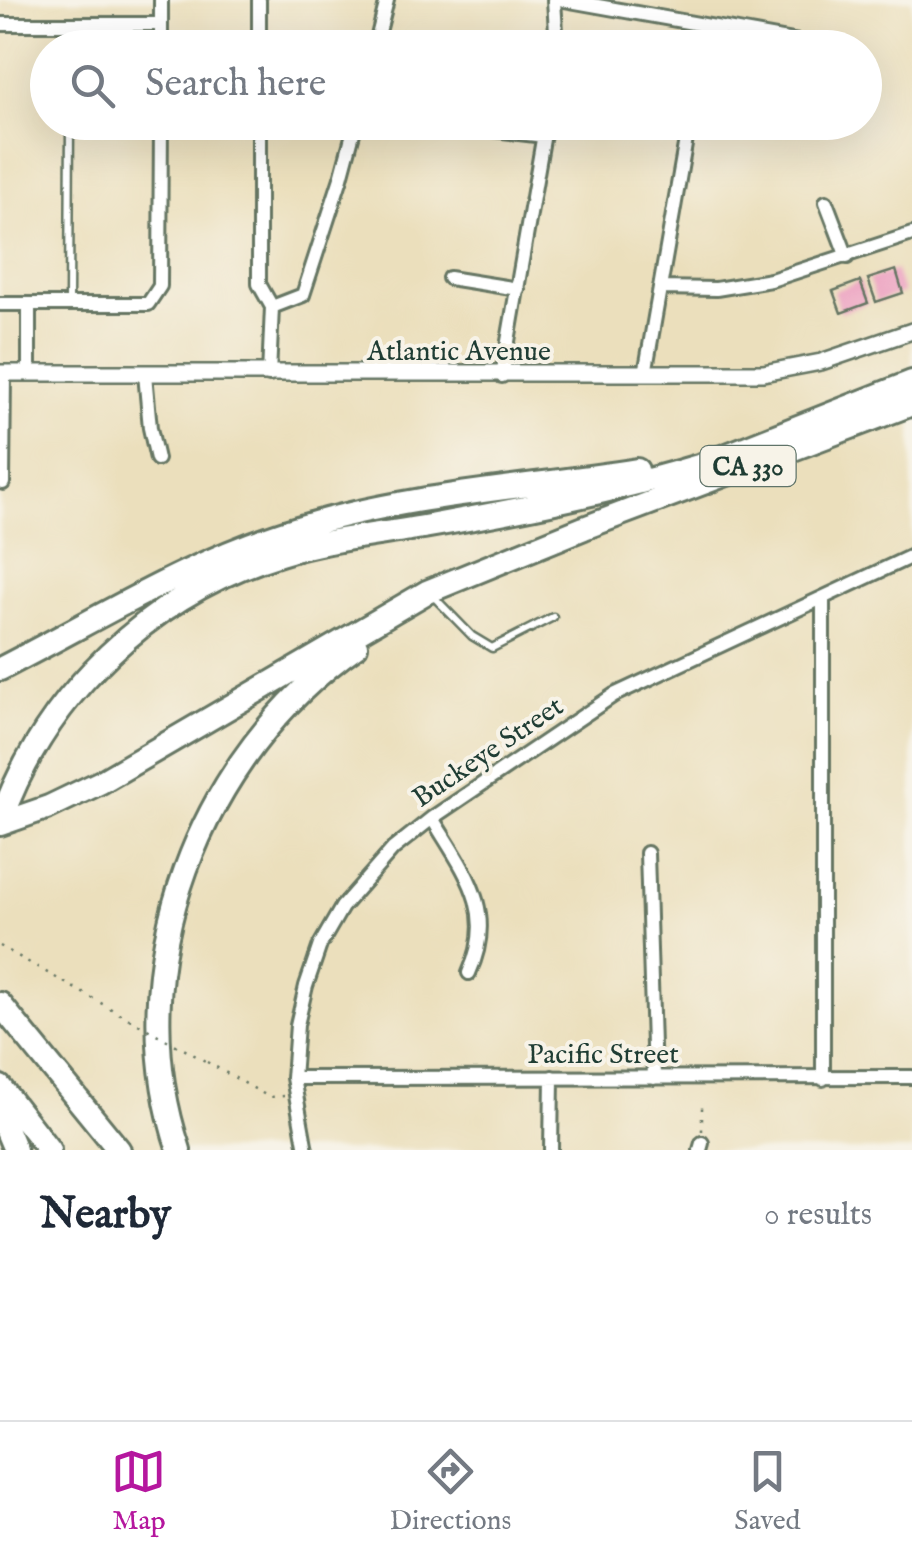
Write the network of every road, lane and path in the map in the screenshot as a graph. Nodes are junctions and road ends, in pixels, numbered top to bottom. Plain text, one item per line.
1 (162, 0) edge
2 (259, 0) edge
3 (387, 0) edge
4 (554, 0) edge
5 (564, 0) edge
6 (0, 24) edge
7 (70, 24) junction
8 (162, 24) junction
9 (705, 28) joint
10 (70, 30) edge
11 (162, 30) edge
12 (259, 30) edge
13 (380, 30) edge
14 (556, 30) edge
15 (718, 30) edge
16 (70, 140) edge
17 (161, 140) edge
18 (259, 140) edge
19 (352, 140) edge
20 (542, 140) edge
21 (686, 140) edge
22 (826, 202) dead end
23 (912, 234) edge
24 (847, 257) junction
25 (449, 278) dead end
26 (660, 288) junction
27 (518, 290) junction
28 (0, 304) edge
29 (29, 304) junction
30 (69, 304) junction
31 (272, 307) junction
32 (912, 331) edge
33 (2, 373) edge
34 (28, 374) junction
35 (145, 374) junction
36 (646, 374) junction
37 (269, 375) junction
38 (502, 376) junction
39 (912, 382) edge
40 (912, 404) edge
41 (157, 459) dead end
42 (3, 482) dead end
43 (912, 556) edge
44 (433, 595) junction
45 (823, 599) junction
46 (554, 617) dead end
47 (0, 669) edge
48 (432, 818) junction
49 (0, 823) edge
50 (647, 853) dead end
51 (0, 946) edge
52 (469, 974) dead end
53 (0, 1004) edge
54 (912, 1076) edge
55 (552, 1077) junction
56 (293, 1078) junction
57 (654, 1078) junction
58 (824, 1079) junction
59 (0, 1088) edge
60 (279, 1096) dead end
61 (702, 1102) dead end
62 (0, 1114) edge
63 (701, 1146) edge
64 (15, 1150) edge
65 (48, 1150) edge
66 (119, 1150) edge
67 (180, 1150) edge
68 (306, 1150) edge
69 (552, 1150) edge

1 - 8 street
2 - 12 street
3 - 13 street
4 - 14 street
5 - 9 street
6 - 7 street
7 - 8 street
7 - 10 lane
8 - 11 street
9 - 15 street
16 - 30 lane
17 - 30 street
18 - 31 street
19 - 31 street
20 - 27 street
21 - 26 street
22 - 24 street
23 - 24 street
24 - 26 street
25 - 27 street
26 - 36 street
27 - 38 street
28 - 29 street
29 - 30 street
29 - 34 street
31 - 37 street
32 - 36 street, Atlantic Avenue
33 - 34 street, Atlantic Avenue
33 - 42 street
34 - 35 street, Atlantic Avenue
35 - 37 street, Atlantic Avenue
35 - 41 street
36 - 38 street, Atlantic Avenue
37 - 38 street, Atlantic Avenue
39 - 47 highway
39 - 49 highway
40 - 44 highway, CA 330
43 - 45 street, Buckeye Street
44 - 46 lane
44 - 49 highway
44 - 67 highway
45 - 48 street, Buckeye Street
45 - 58 street
48 - 52 street
48 - 56 street, Buckeye Street
50 - 57 street
51 - 60 path, bridge
53 - 66 highway
54 - 58 street, Pacific Street
55 - 56 street, Pacific Street
55 - 57 street, Pacific Street
55 - 69 street
56 - 68 street, Buckeye Street
57 - 58 street, Pacific Street
59 - 65 highway
61 - 63 path
62 - 64 highway

